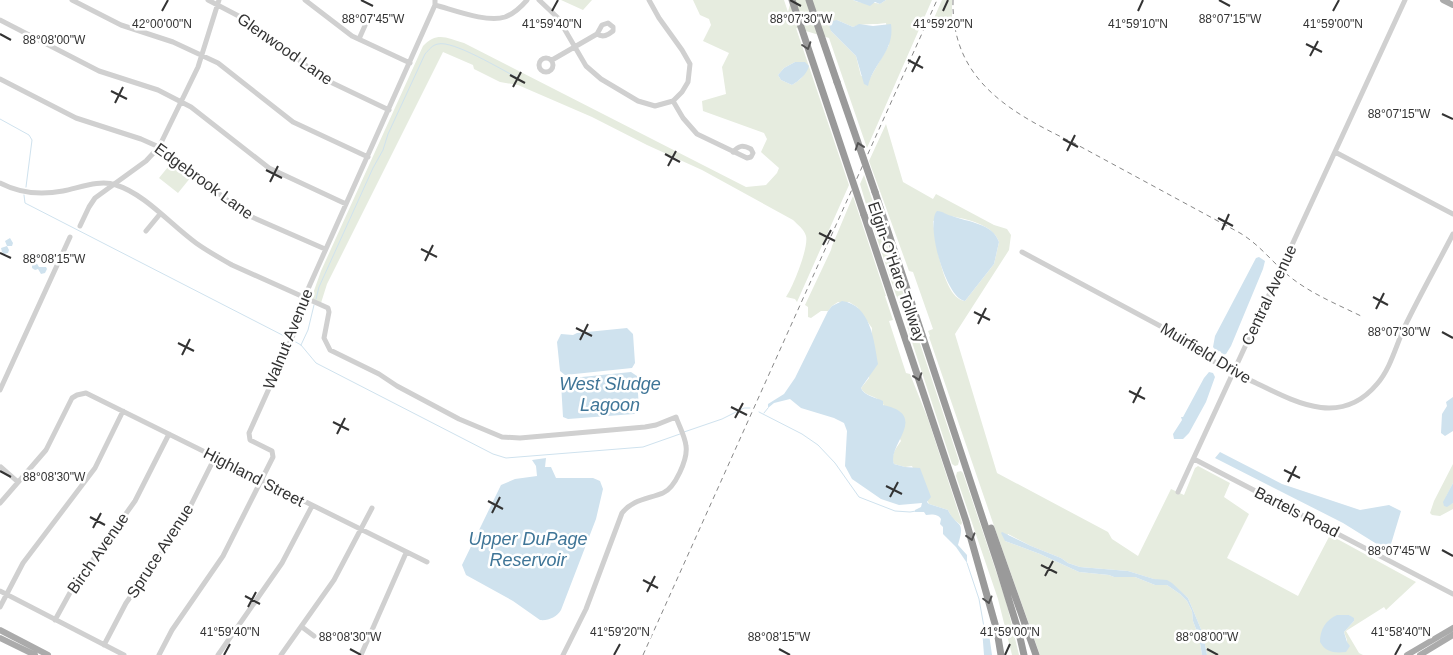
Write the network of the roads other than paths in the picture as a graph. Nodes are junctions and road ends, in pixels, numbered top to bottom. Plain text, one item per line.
1 (72, 0) edge
2 (208, 0) edge
3 (305, 0) edge
4 (526, 0) edge
5 (539, 0) edge
6 (649, 0) edge
7 (792, 0) edge
8 (809, 0) edge
9 (814, 0) edge
10 (1405, 0) edge
11 (1443, 0) edge
12 (218, 2) edge
13 (435, 3) edge
14 (1453, 5) edge
15 (0, 20) edge
16 (367, 21) dead end
17 (597, 34) dead end
18 (359, 39) junction
19 (574, 46) junction
20 (202, 55) junction
21 (552, 60) dead end
22 (410, 63) junction
23 (0, 79) edge
24 (837, 82) junction
25 (673, 101) junction
26 (182, 102) junction
27 (389, 110) junction
28 (158, 147) junction
29 (733, 152) dead end
30 (1335, 152) junction
31 (368, 157) junction
32 (0, 183) edge
33 (114, 184) junction
34 (346, 204) junction
35 (160, 214) junction
36 (1453, 214) edge
37 (80, 226) dead end
38 (146, 230) dead end
39 (1453, 234) edge
40 (70, 237) dead end
41 (325, 249) junction
42 (1022, 252) dead end
43 (304, 298) junction
44 (1233, 372) junction
45 (0, 390) edge
46 (123, 411) junction
47 (954, 428) junction
48 (169, 434) junction
49 (215, 457) junction
50 (1194, 459) junction
51 (1, 467) edge
52 (262, 480) junction
53 (18, 482) junction
54 (1178, 492) dead end
55 (0, 503) edge
56 (312, 506) junction
57 (372, 508) dead end
58 (360, 530) junction
59 (406, 553) junction
60 (426, 562) dead end
61 (0, 591) edge
62 (1453, 594) edge
63 (6, 595) junction
64 (0, 607) edge
65 (55, 620) junction
66 (302, 627) junction
67 (1453, 628) edge
68 (0, 630) edge
69 (1453, 635) edge
70 (314, 636) dead end
71 (0, 638) edge
72 (104, 645) junction
73 (35, 655) edge
74 (48, 655) edge
75 (124, 655) edge
76 (159, 655) edge
77 (218, 655) edge
78 (281, 655) edge
79 (361, 655) edge
80 (563, 655) edge
81 (1000, 655) edge
82 (1024, 655) edge
83 (1036, 655) edge
84 (1407, 655) edge
85 (1420, 655) edge

1 - 20 street
2 - 12 street, Glenwood Lane
3 - 18 street
4 - 13 street
5 - 19 street
6 - 25 street
7 -> 81 highway, Elgin-O'Hare Tollway, bridge
8 - 24 highway, Elgin-O'Hare Tollway
9 - 24 highway
10 - 30 street, Central Avenue
11 - 14 main road
12 - 20 street
12 - 27 street, Glenwood Lane
13 - 22 street, Walnut Avenue
15 - 26 street
16 - 18 street
17 - 19 street
18 - 22 street
19 - 21 street
19 - 25 street
20 - 26 street
20 - 31 street
22 - 27 street, Walnut Avenue
23 - 28 street, Edgebrook Lane
47 -> 24 highway, Elgin-O'Hare Tollway, bridge
25 - 29 street
26 - 28 street
26 - 34 street
27 - 31 street, Walnut Avenue
28 - 33 street
28 - 41 street, Edgebrook Lane
30 - 36 street
30 - 44 street, Central Avenue
31 - 34 street, Walnut Avenue
32 - 33 street
33 - 35 street
33 - 37 street
34 - 41 street, Walnut Avenue
35 - 38 street
35 - 43 street
39 - 44 street, Muirfield Drive
40 - 45 street
41 - 43 street, Walnut Avenue
42 - 44 street, Muirfield Drive
43 - 52 street, Walnut Avenue
43 - 80 street
44 - 50 street, Central Avenue
46 - 48 street, Highland Street
46 - 53 street, Highland Street
46 - 63 street
47 - 82 highway
47 - 83 highway
48 - 49 street, Highland Street
48 - 65 street, Birch Avenue
49 - 52 street, Highland Street
49 - 72 street, Spruce Avenue
50 - 54 street, Central Avenue
50 - 62 street, Bartels Road
51 - 53 street
52 - 56 street, Highland Street
52 - 76 street, Walnut Avenue
53 - 55 street
56 - 58 street, Highland Street
56 - 77 street
57 - 58 street
58 - 59 street, Highland Street
58 - 66 street
59 - 60 street, Highland Street
59 - 79 street
61 - 63 street
63 - 64 street
63 - 65 street
65 - 72 street
66 - 70 street
66 - 78 street
67 - 84 main road
68 - 74 main road
69 - 85 main road
71 - 73 main road
72 - 75 street

